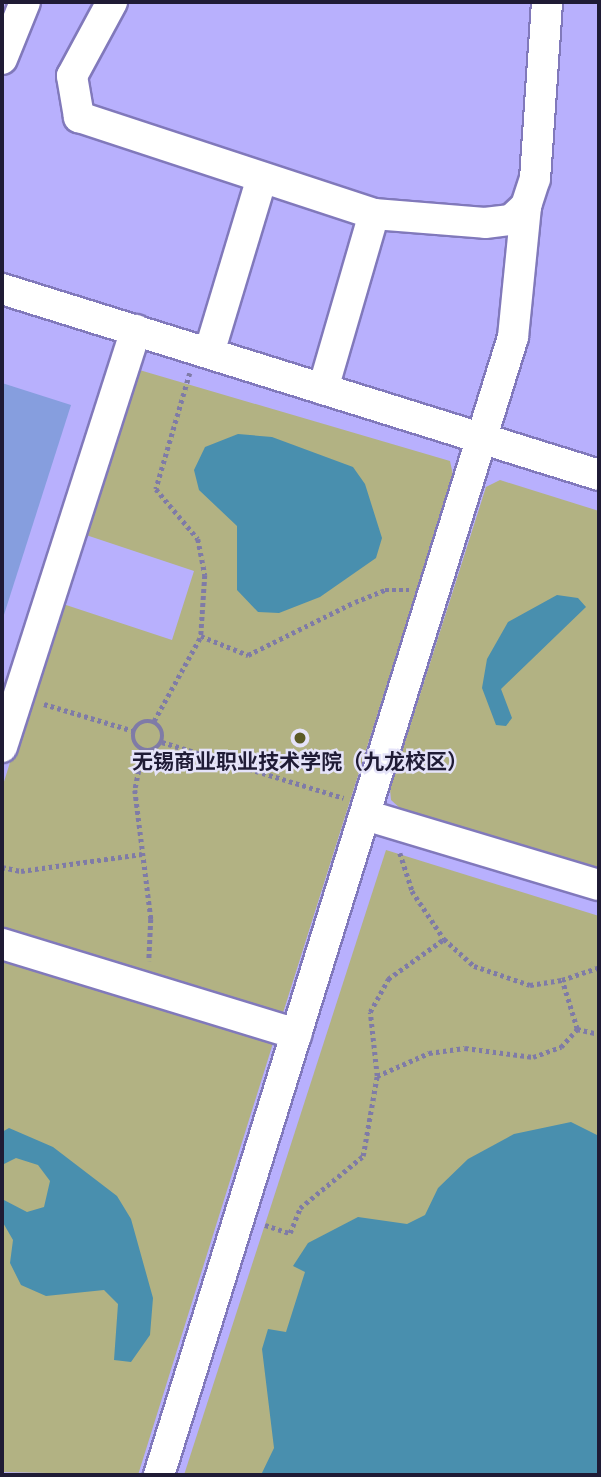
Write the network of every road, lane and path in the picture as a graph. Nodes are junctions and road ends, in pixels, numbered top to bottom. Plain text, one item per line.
1 (24, 2) edge
2 (112, 2) edge
3 (547, 2) edge
4 (2, 59) edge
5 (262, 178) junction
6 (526, 205) junction
7 (374, 214) junction
8 (2, 289) edge
9 (136, 330) junction
10 (203, 351) junction
11 (323, 389) junction
12 (483, 439) junction
13 (599, 475) edge
14 (433, 597) junction
15 (201, 636) junction
16 (18, 696) junction
17 (154, 721) junction
18 (134, 731) junction
19 (162, 742) junction
20 (2, 747) edge
21 (143, 750) junction
22 (375, 814) junction
23 (142, 854) junction
24 (2, 867) edge
25 (599, 885) edge
26 (444, 939) junction
27 (2, 944) edge
28 (599, 967) edge
29 (562, 980) junction
30 (147, 988) junction
31 (577, 1029) junction
32 (296, 1034) junction
33 (599, 1034) edge
34 (377, 1076) junction
35 (240, 1217) junction
36 (159, 1475) edge

1 - 4 street
2 - 5 street
3 - 6 street
5 - 7 street
5 - 10 street
6 - 7 street
6 - 12 street
7 - 11 street
8 - 9 street
9 - 10 street
9 - 16 street
10 - 11 street
10 - 15 path
11 - 12 street
12 - 13 street
12 - 14 street
14 - 15 path
14 - 22 street
15 - 17 path
16 - 18 path
16 - 20 street
17 - 18 path
17 - 19 path
18 - 21 path
19 - 21 path
19 - 22 path
21 - 23 path
22 - 25 street
22 - 26 path
22 - 32 street
23 - 24 path
23 - 30 path
26 - 29 path
26 - 34 path
27 - 30 street
28 - 29 path
29 - 31 path
30 - 32 street
31 - 33 path
31 - 34 path
32 - 35 street
34 - 35 path
35 - 36 street

